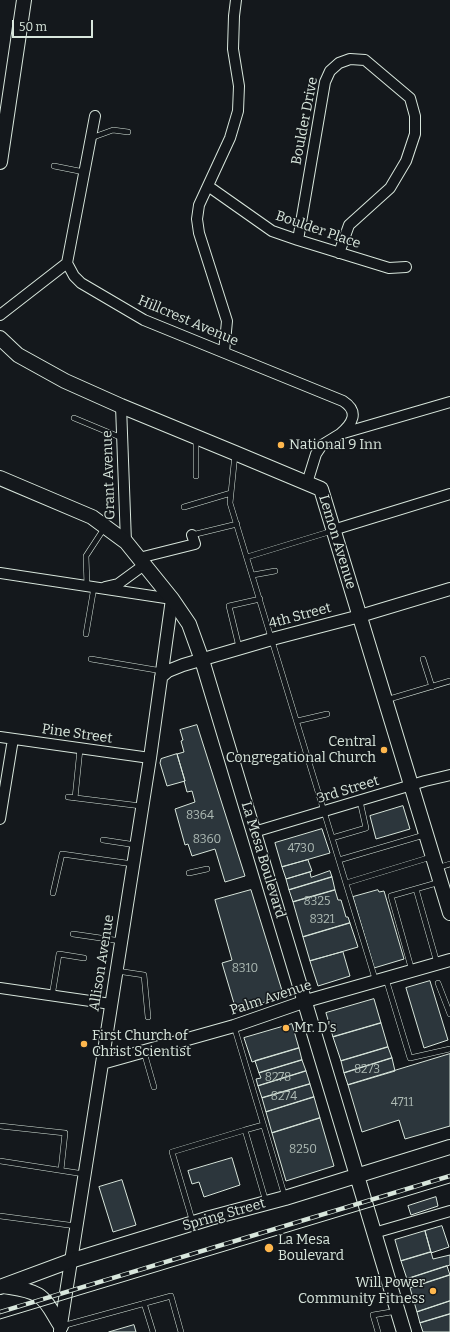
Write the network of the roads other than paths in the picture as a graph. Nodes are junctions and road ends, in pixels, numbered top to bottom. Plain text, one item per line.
1 (24, 0) edge
2 (236, 0) edge
3 (95, 116) dead end
4 (128, 132) dead end
5 (90, 139) junction
6 (0, 161) edge
7 (54, 166) dead end
8 (84, 172) junction
9 (208, 186) junction
10 (298, 240) junction
11 (339, 253) junction
12 (67, 263) junction
13 (406, 267) dead end
14 (0, 315) edge
15 (0, 338) edge
16 (224, 352) junction
17 (450, 402) edge
18 (121, 406) junction
19 (74, 418) dead end
20 (340, 434) junction
21 (196, 437) junction
22 (122, 438) junction
23 (235, 453) junction
24 (196, 476) dead end
25 (0, 478) edge
26 (307, 483) junction
27 (231, 493) junction
28 (450, 494) edge
29 (184, 508) dead end
30 (237, 524) junction
31 (105, 527) junction
32 (334, 530) junction
33 (192, 535) joint
34 (126, 542) junction
35 (247, 557) junction
36 (142, 561) junction
37 (275, 571) dead end
38 (0, 573) edge
39 (253, 575) junction
40 (94, 587) junction
41 (450, 589) edge
42 (172, 598) junction
43 (260, 599) junction
44 (360, 616) junction
45 (86, 634) dead end
46 (272, 639) junction
47 (240, 649) junction
48 (91, 659) dead end
49 (423, 659) dead end
50 (202, 660) junction
51 (161, 674) junction
52 (450, 681) edge
53 (432, 687) junction
54 (385, 700) junction
55 (327, 714) dead end
56 (297, 721) junction
57 (0, 737) edge
58 (13, 739) junction
59 (80, 749) junction
60 (150, 758) junction
61 (450, 775) edge
62 (411, 785) junction
63 (68, 797) dead end
64 (75, 798) junction
65 (360, 801) junction
66 (142, 807) junction
67 (324, 811) junction
68 (0, 820) edge
69 (254, 832) junction
70 (426, 834) junction
71 (332, 838) junction
72 (103, 840) dead end
73 (136, 845) junction
74 (339, 860) junction
75 (435, 862) junction
76 (133, 864) junction
77 (450, 864) edge
78 (207, 869) dead end
79 (189, 874) dead end
80 (441, 882) junction
81 (346, 883) junction
82 (416, 889) junction
83 (53, 893) dead end
84 (450, 913) edge
85 (73, 934) dead end
86 (121, 941) junction
87 (84, 958) dead end
88 (450, 960) edge
89 (437, 964) junction
90 (116, 971) junction
91 (412, 971) junction
92 (381, 980) junction
93 (438, 983) dead end
94 (0, 988) edge
95 (52, 996) junction
96 (306, 1001) junction
97 (111, 1004) junction
98 (450, 1014) edge
99 (148, 1016) dead end
100 (234, 1026) junction
101 (450, 1049) edge
102 (144, 1051) junction
103 (102, 1063) junction
104 (154, 1087) dead end
105 (263, 1125) junction
106 (0, 1126) edge
107 (245, 1130) junction
108 (450, 1147) edge
109 (0, 1162) edge
110 (61, 1170) junction
111 (84, 1174) junction
112 (356, 1175) junction
113 (285, 1198) junction
114 (266, 1203) junction
115 (450, 1211) edge
116 (0, 1216) edge
117 (193, 1224) junction
118 (76, 1226) junction
119 (374, 1233) junction
120 (70, 1261) junction
121 (1, 1286) edge
122 (144, 1303) junction
123 (398, 1311) junction
124 (60, 1329) edge
125 (153, 1332) edge
126 (181, 1332) edge
127 (378, 1332) edge
128 (404, 1332) edge

1 - 6 main road
2 - 9 street
3 - 5 street
4 - 5 lane
5 - 8 street
7 - 8 lane
8 - 12 street
9 - 10 street, Boulder Place
9 - 16 street
10 - 11 street, Boulder Place
10 - 11 street, Boulder Drive
11 - 13 street, Boulder Place
12 - 14 street
12 - 16 street, Hillcrest Avenue
15 - 18 main road, Lemon Avenue
16 - 20 street, Hillcrest Avenue
17 - 20 street, Hillcrest Avenue
18 - 21 main road, Lemon Avenue
18 - 22 street, Grant Avenue
19 - 22 lane
20 - 26 street, Hillcrest Avenue
21 - 23 main road, Lemon Avenue
21 - 24 lane
22 - 34 street, Grant Avenue
23 - 26 main road, Lemon Avenue
23 - 27 lane
25 - 31 main road, La Mesa Boulevard
26 - 32 main road, Lemon Avenue
27 - 29 lane
27 - 30 lane
28 - 32 street
30 - 33 lane
30 - 35 lane
31 - 34 main road, La Mesa Boulevard
31 - 40 lane
32 - 35 lane
32 - 44 main road, Lemon Avenue
33 - 36 street
34 - 36 main road, La Mesa Boulevard
35 - 39 lane
36 - 40 street
36 - 42 main road, La Mesa Boulevard
37 - 39 lane
38 - 40 street
39 - 43 lane
40 - 42 street
40 - 45 lane
41 - 44 street, 4th Street
42 - 50 main road, La Mesa Boulevard
42 - 51 street, Allison Avenue
43 - 46 lane
43 - 47 lane
44 - 46 street, 4th Street
44 - 54 main road, Lemon Avenue
46 - 47 street, 4th Street
46 - 56 lane
47 - 50 street, 4th Street
48 - 51 lane
49 - 53 lane
50 - 51 street, 4th Street
50 - 69 main road, La Mesa Boulevard
51 - 60 street, Allison Avenue
52 - 53 lane
53 - 54 lane
54 - 62 main road, Lemon Avenue
55 - 56 lane
56 - 67 lane
57 - 58 street, Pine Street
58 - 59 street, Pine Street
58 - 68 street
59 - 60 street, Pine Street
59 - 64 lane
60 - 66 street, Allison Avenue
61 - 62 street, 3rd Street
62 - 65 street, 3rd Street
62 - 70 main road, Lemon Avenue
63 - 64 lane
64 - 66 lane
65 - 67 street, 3rd Street
65 - 71 lane
66 - 73 street, Allison Avenue
67 - 69 street, 3rd Street
67 - 71 lane
69 - 96 main road, La Mesa Boulevard
70 - 74 lane
70 - 75 main road, Lemon Avenue
71 - 74 lane
72 - 73 lane
73 - 76 street, Allison Avenue
74 - 81 lane
75 - 77 lane
75 - 80 main road, Lemon Avenue
75 - 81 lane
76 - 83 lane
76 - 86 street, Allison Avenue
78 - 79 lane
80 - 82 lane
80 - 84 main road, Lemon Avenue
81 - 92 lane
82 - 89 lane
82 - 91 lane
85 - 86 lane
86 - 90 street, Allison Avenue
87 - 95 lane
88 - 89 street, Palm Avenue
89 - 91 street, Palm Avenue
90 - 97 street, Allison Avenue
90 - 99 lane
91 - 92 street, Palm Avenue
92 - 96 street, Palm Avenue
92 - 101 lane
93 - 98 lane
94 - 95 street
95 - 97 street
96 - 100 street, Palm Avenue
96 - 112 main road, La Mesa Boulevard
97 - 103 street, Allison Avenue
100 - 102 street, Palm Avenue
100 - 105 lane
102 - 103 street, Palm Avenue
102 - 104 lane
103 - 111 street, Allison Avenue
105 - 107 lane
105 - 113 lane
106 - 110 lane
107 - 114 lane
107 - 117 lane
108 - 112 main road, Spring Street
109 - 110 lane
110 - 111 lane
111 - 118 street, Allison Avenue
112 - 113 main road, Spring Street
112 - 119 main road, La Mesa Boulevard
113 - 114 main road, Spring Street
114 - 117 main road, Spring Street
115 - 119 street
116 - 118 lane
117 - 120 main road, Spring Street
118 - 120 street, Allison Avenue
119 - 123 main road, La Mesa Boulevard
120 - 121 main road, Spring Street
120 - 124 street, Allison Avenue
121 - 124 main road
122 - 124 lane
122 - 125 lane
122 - 126 lane
123 - 127 lane
123 - 128 main road, La Mesa Boulevard

